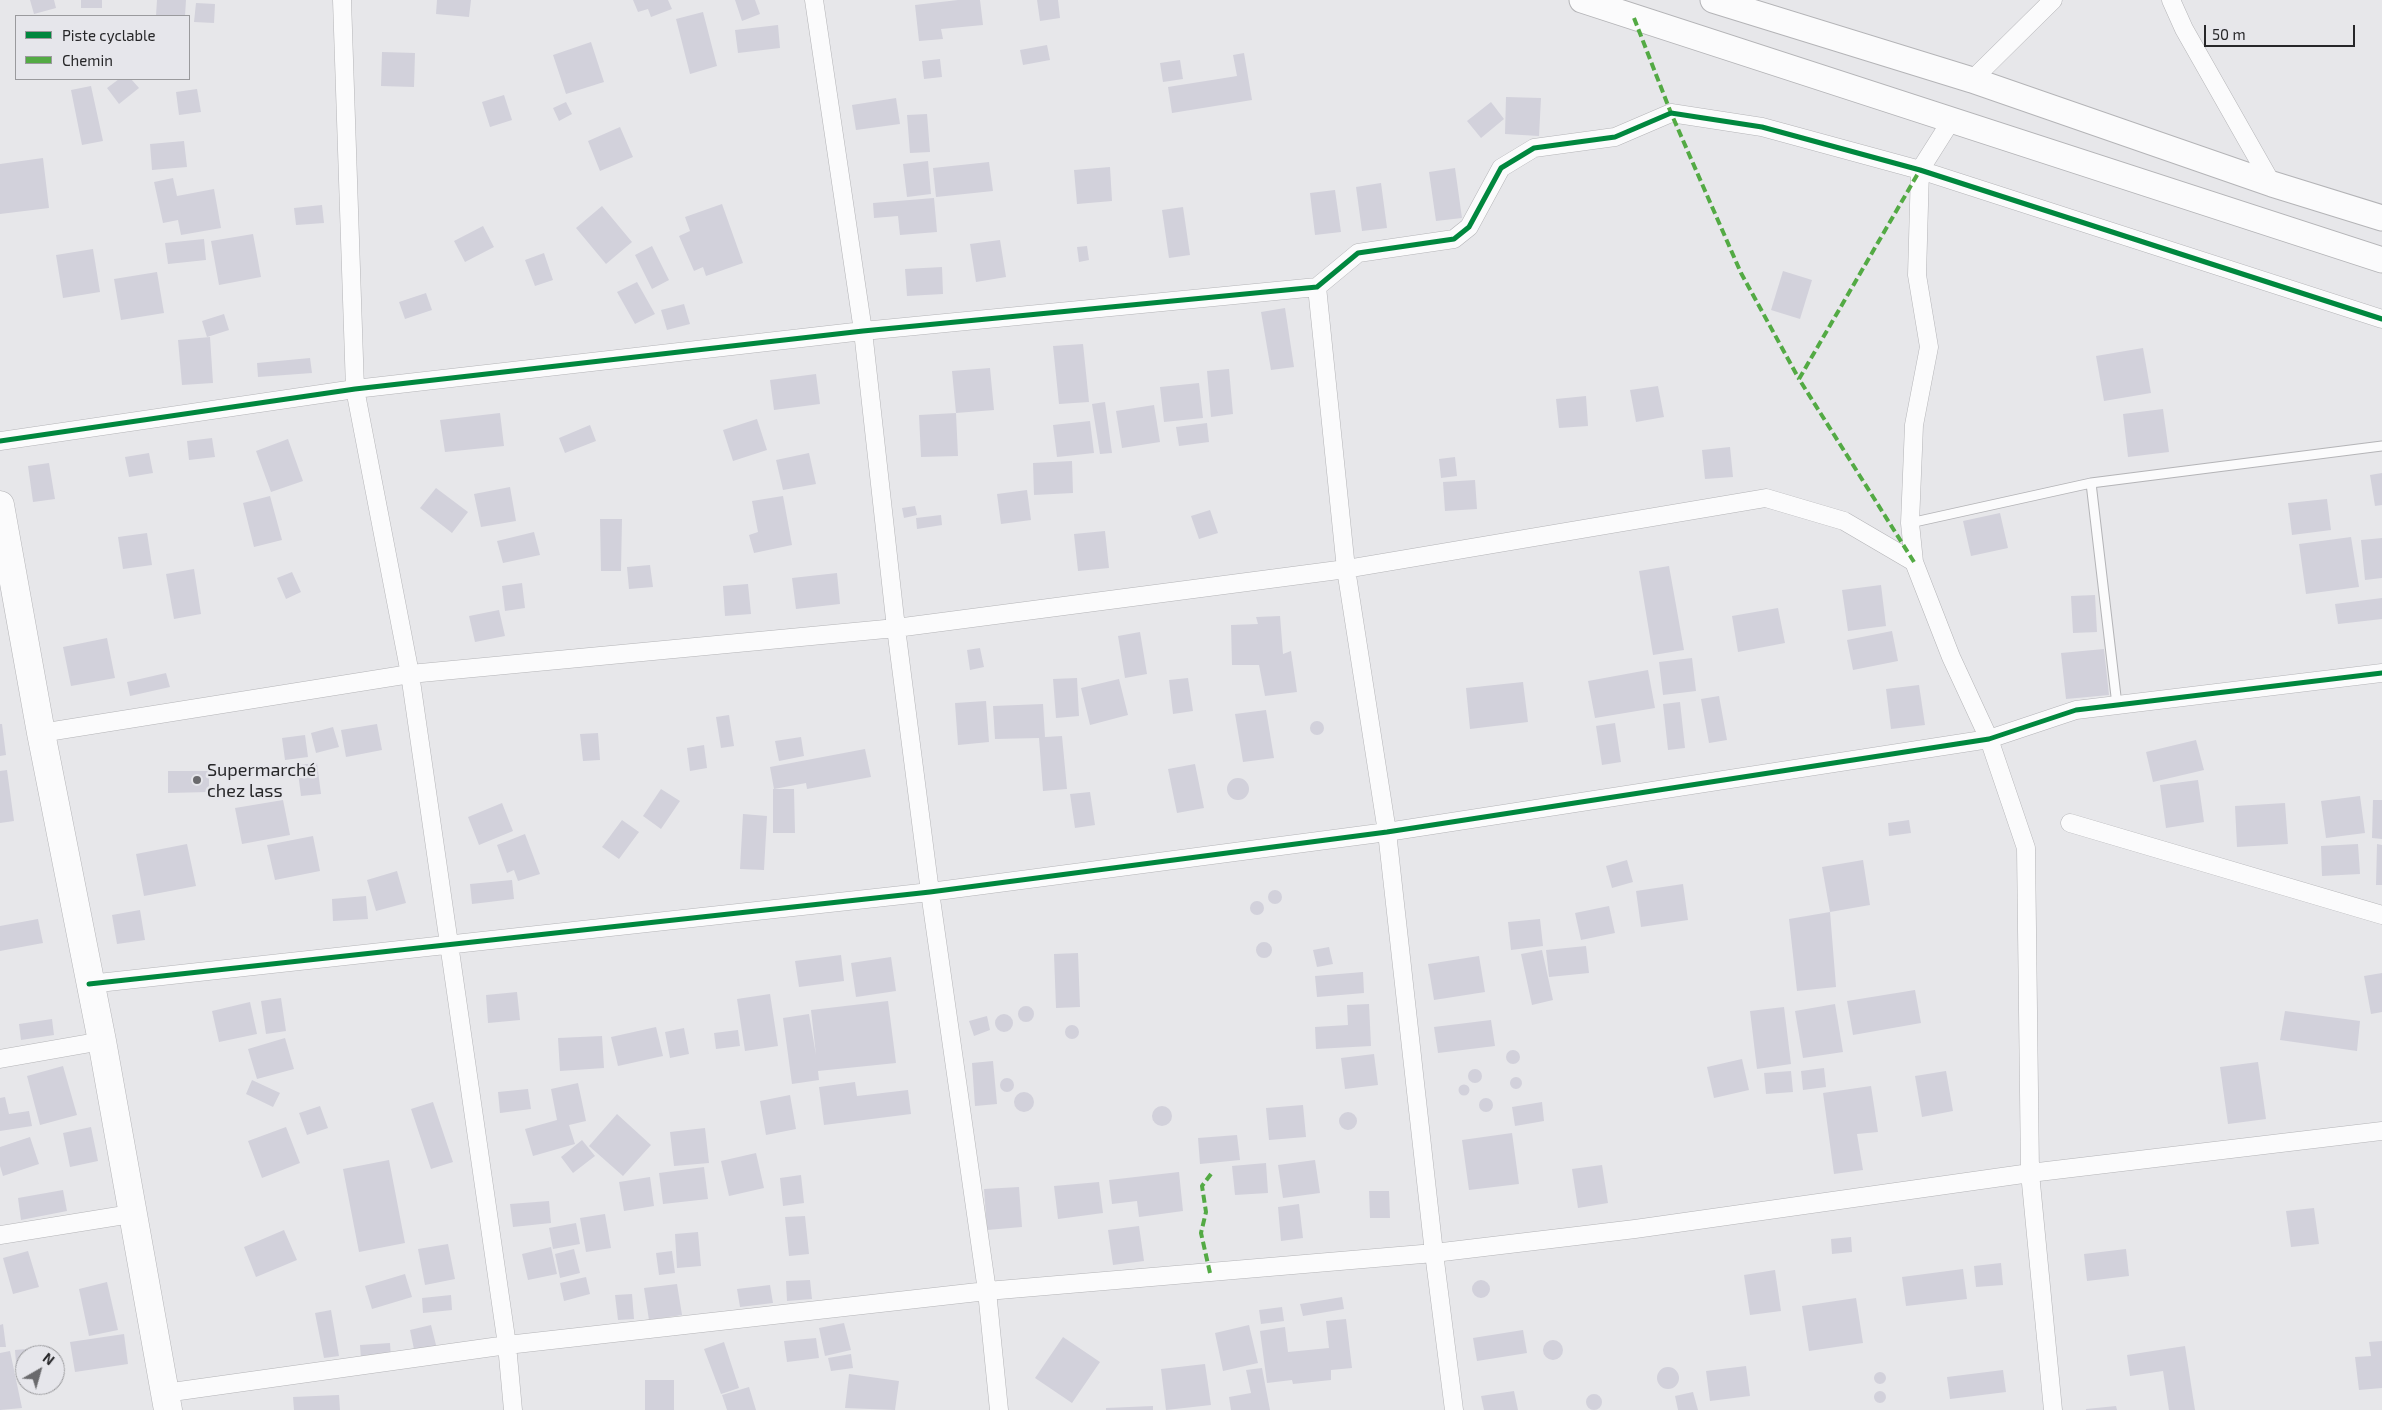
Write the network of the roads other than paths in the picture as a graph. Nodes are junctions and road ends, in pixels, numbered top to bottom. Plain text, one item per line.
1 (342, 0) edge
2 (814, 0) edge
3 (1582, 0) edge
4 (1714, 0) edge
5 (2053, 0) edge
6 (2171, 0) edge
7 (1972, 80) junction
8 (1951, 121) junction
9 (1920, 170) junction
10 (2272, 184) junction
11 (2382, 218) edge
12 (2382, 260) edge
13 (1317, 286) junction
14 (2382, 319) edge
15 (863, 331) junction
16 (355, 389) junction
17 (0, 441) edge
18 (2382, 446) edge
19 (2091, 483) junction
20 (0, 505) edge
21 (1910, 523) junction
22 (1914, 562) junction
23 (1346, 569) junction
24 (896, 628) junction
25 (2382, 673) edge
26 (410, 674) junction
27 (2117, 705) junction
28 (41, 733) junction
29 (1989, 739) junction
30 (2070, 823) dead end
31 (1387, 832) junction
32 (930, 892) junction
33 (2382, 915) edge
34 (450, 946) junction
35 (89, 984) junction
36 (102, 1041) junction
37 (0, 1059) edge
38 (2382, 1131) edge
39 (2030, 1173) junction
40 (132, 1214) junction
41 (0, 1235) edge
42 (1434, 1253) junction
43 (987, 1291) junction
44 (507, 1345) junction
45 (166, 1401) edge
46 (513, 1410) edge
47 (999, 1410) edge
48 (1454, 1410) edge
49 (2053, 1410) edge

1 - 16 street
2 - 15 street
3 - 8 main road
4 - 7 main road
5 - 7 street
6 - 10 street
7 - 10 main road
8 - 9 street
8 - 12 main road
9 - 13 street
9 - 14 street
9 - 21 street
10 - 11 main road
13 - 15 street
13 - 23 street
15 - 16 street
15 - 24 street
16 - 17 street
16 - 26 street
18 - 19 lane
19 - 21 lane
19 - 27 lane
20 - 28 highway
21 - 22 street
22 - 23 street
22 - 29 street
23 - 24 street
23 - 31 street
24 - 26 street
24 - 32 street
25 - 27 street
26 - 28 street
26 - 34 street
27 - 29 street
28 - 35 highway
29 - 31 street
29 - 39 street
30 - 33 street
31 - 32 street
31 - 42 street
32 - 34 street
32 - 43 street
34 - 35 street
34 - 44 street
35 - 36 highway
36 - 37 street
36 - 40 highway
38 - 39 street
39 - 42 street
39 - 49 street
40 - 41 street
40 - 45 highway
42 - 43 street
42 - 48 street
43 - 44 street
43 - 47 street
44 - 45 street
44 - 46 street

